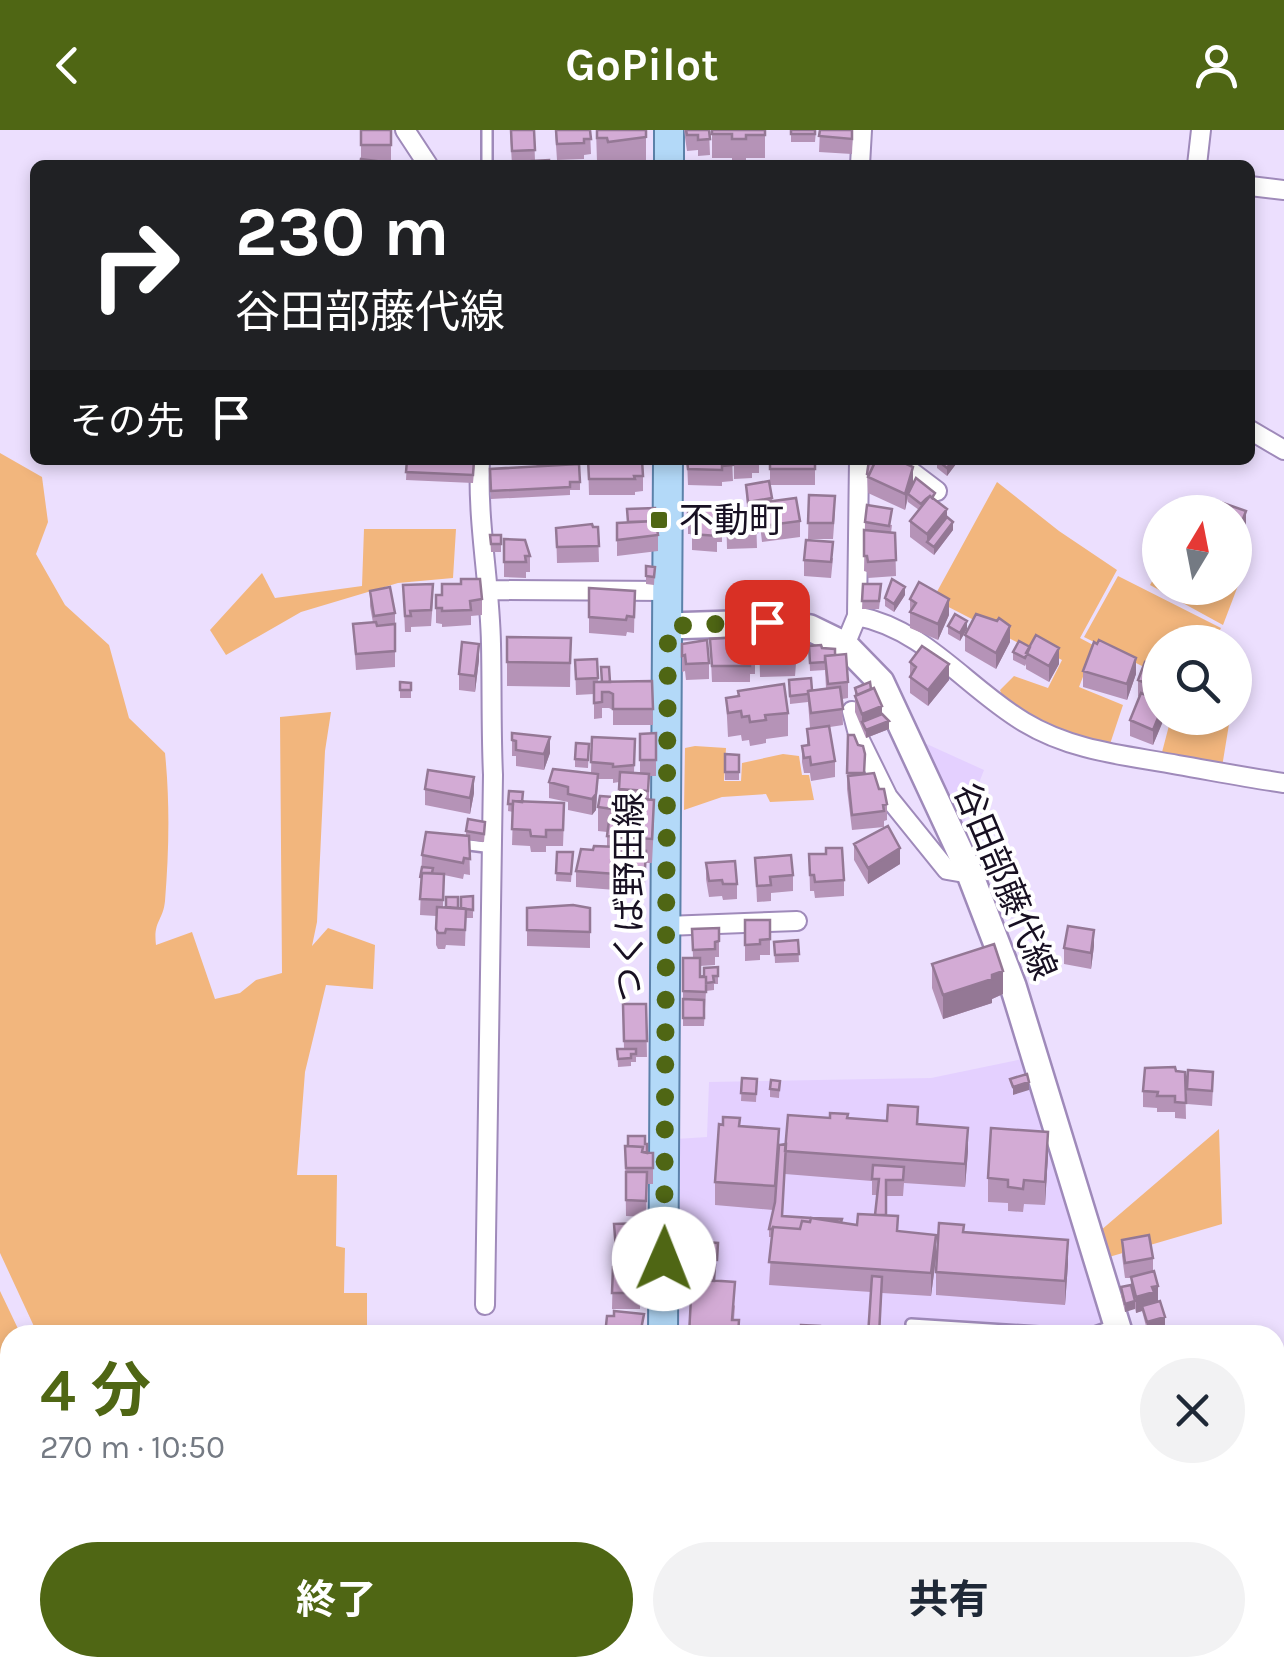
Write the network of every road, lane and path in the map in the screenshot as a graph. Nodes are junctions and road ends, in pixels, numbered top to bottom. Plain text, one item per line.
1 (405, 130) edge
2 (487, 130) edge
3 (668, 130) edge
4 (862, 130) edge
5 (1201, 130) edge
6 (425, 160) edge
7 (486, 160) edge
8 (668, 160) edge
9 (860, 160) edge
10 (1196, 160) edge
11 (1255, 187) edge
12 (1284, 190) edge
13 (1255, 433) edge
14 (1284, 450) edge
15 (480, 465) edge
16 (668, 465) edge
17 (859, 465) edge
18 (903, 465) edge
19 (937, 491) edge
20 (487, 590) junction
21 (668, 592) junction
22 (857, 616) junction
23 (668, 626) junction
24 (845, 645) junction
25 (852, 711) dead end
26 (1284, 784) edge
27 (456, 843) edge
28 (493, 848) junction
29 (970, 874) junction
30 (796, 921) dead end
31 (666, 926) junction
32 (485, 1304) dead end
33 (911, 1324) dead end
34 (663, 1325) edge
35 (927, 1325) edge
36 (1116, 1325) edge

1 - 6 street
2 - 7 lane
3 - 8 main road
4 - 9 street
5 - 10 street
11 - 12 street
13 - 14 street
15 - 20 street
16 - 21 main road, つくば野田線
17 - 22 street
18 - 19 street
20 - 21 street
20 - 28 street
21 - 23 main road, つくば野田線
22 - 24 street
22 - 26 street
23 - 24 main road, 谷田部藤代線
23 - 31 main road, つくば野田線
24 - 29 main road, 谷田部藤代線
25 - 29 street
27 - 28 lane
28 - 32 street
29 - 36 main road, 谷田部藤代線
30 - 31 street
31 - 34 main road, つくば野田線
33 - 35 lane

